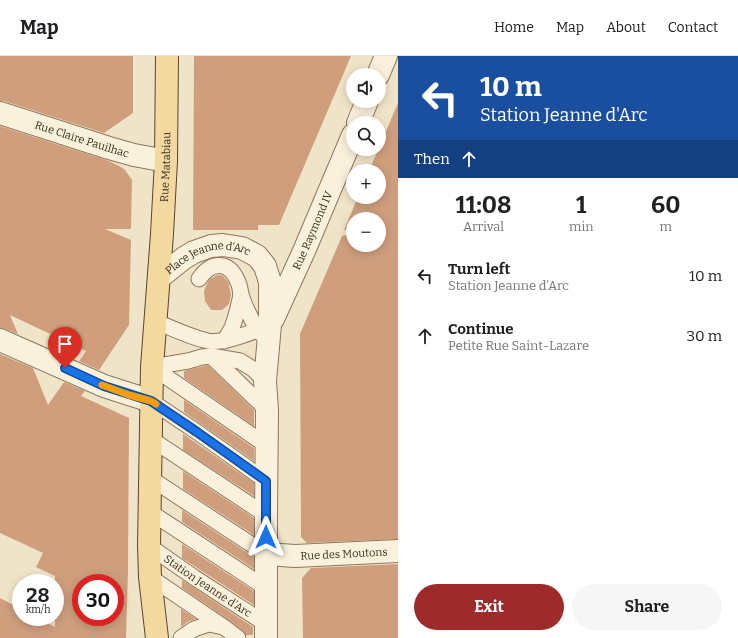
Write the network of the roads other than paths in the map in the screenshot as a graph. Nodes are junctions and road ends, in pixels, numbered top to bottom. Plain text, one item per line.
1 (167, 56) edge
2 (386, 56) edge
3 (381, 68) edge
4 (0, 113) edge
5 (346, 152) edge
6 (166, 161) junction
7 (159, 278) junction
8 (199, 279) dead end
9 (241, 295) junction
10 (155, 321) junction
11 (266, 332) junction
12 (0, 340) edge
13 (224, 341) junction
14 (211, 356) junction
15 (152, 367) junction
16 (265, 381) junction
17 (151, 401) junction
18 (267, 410) junction
19 (151, 439) junction
20 (266, 445) junction
21 (150, 478) junction
22 (266, 481) junction
23 (150, 512) junction
24 (266, 515) junction
25 (149, 546) junction
26 (398, 552) edge
27 (266, 554) junction
28 (150, 577) junction
29 (266, 588) junction
30 (226, 628) junction
31 (266, 631) edge
32 (157, 638) edge
33 (181, 638) edge
34 (238, 638) edge

1 - 6 main road, Rue Matabiau
2 - 3 street
4 - 6 street, Rue Claire Pauilhac
5 - 11 street, Rue Raymond IV
6 - 7 main road, Rue Matabiau
7 - 10 main road, Place Jeanne d'Arc
7 - 11 street, Place Jeanne d'Arc
8 - 9 lane
9 - 11 lane
9 - 13 lane
10 - 13 lane
10 - 15 main road, Place Jeanne d'Arc
11 - 13 lane
11 - 16 street, Place Jeanne d'Arc
12 - 17 street
14 - 15 lane
14 - 16 lane
14 - 18 lane
15 - 17 main road, Place Jeanne d'Arc
15 - 20 lane
16 - 18 street, Place Jeanne d'Arc
17 - 19 main road, Place Jeanne d'Arc
17 - 22 lane
18 - 20 street, Place Jeanne d'Arc
19 - 21 main road, Place Jeanne d'Arc
19 - 24 lane
20 - 22 street, Place Jeanne d'Arc
21 - 23 main road, Place Jeanne d'Arc
21 - 27 lane
22 - 24 street, Place Jeanne d'Arc
23 - 25 main road, Place Jeanne d'Arc
23 - 29 lane
24 - 27 street, Place Jeanne d'Arc
25 - 28 main road, Place Jeanne d'Arc
25 - 31 lane, Station Jeanne d'Arc
26 - 27 street, Rue des Moutons
27 - 29 street, Place Jeanne d'Arc
28 - 30 lane
28 - 32 main road, Place Jeanne d'Arc
29 - 31 street, Place Jeanne d'Arc
30 - 33 lane
30 - 34 lane

